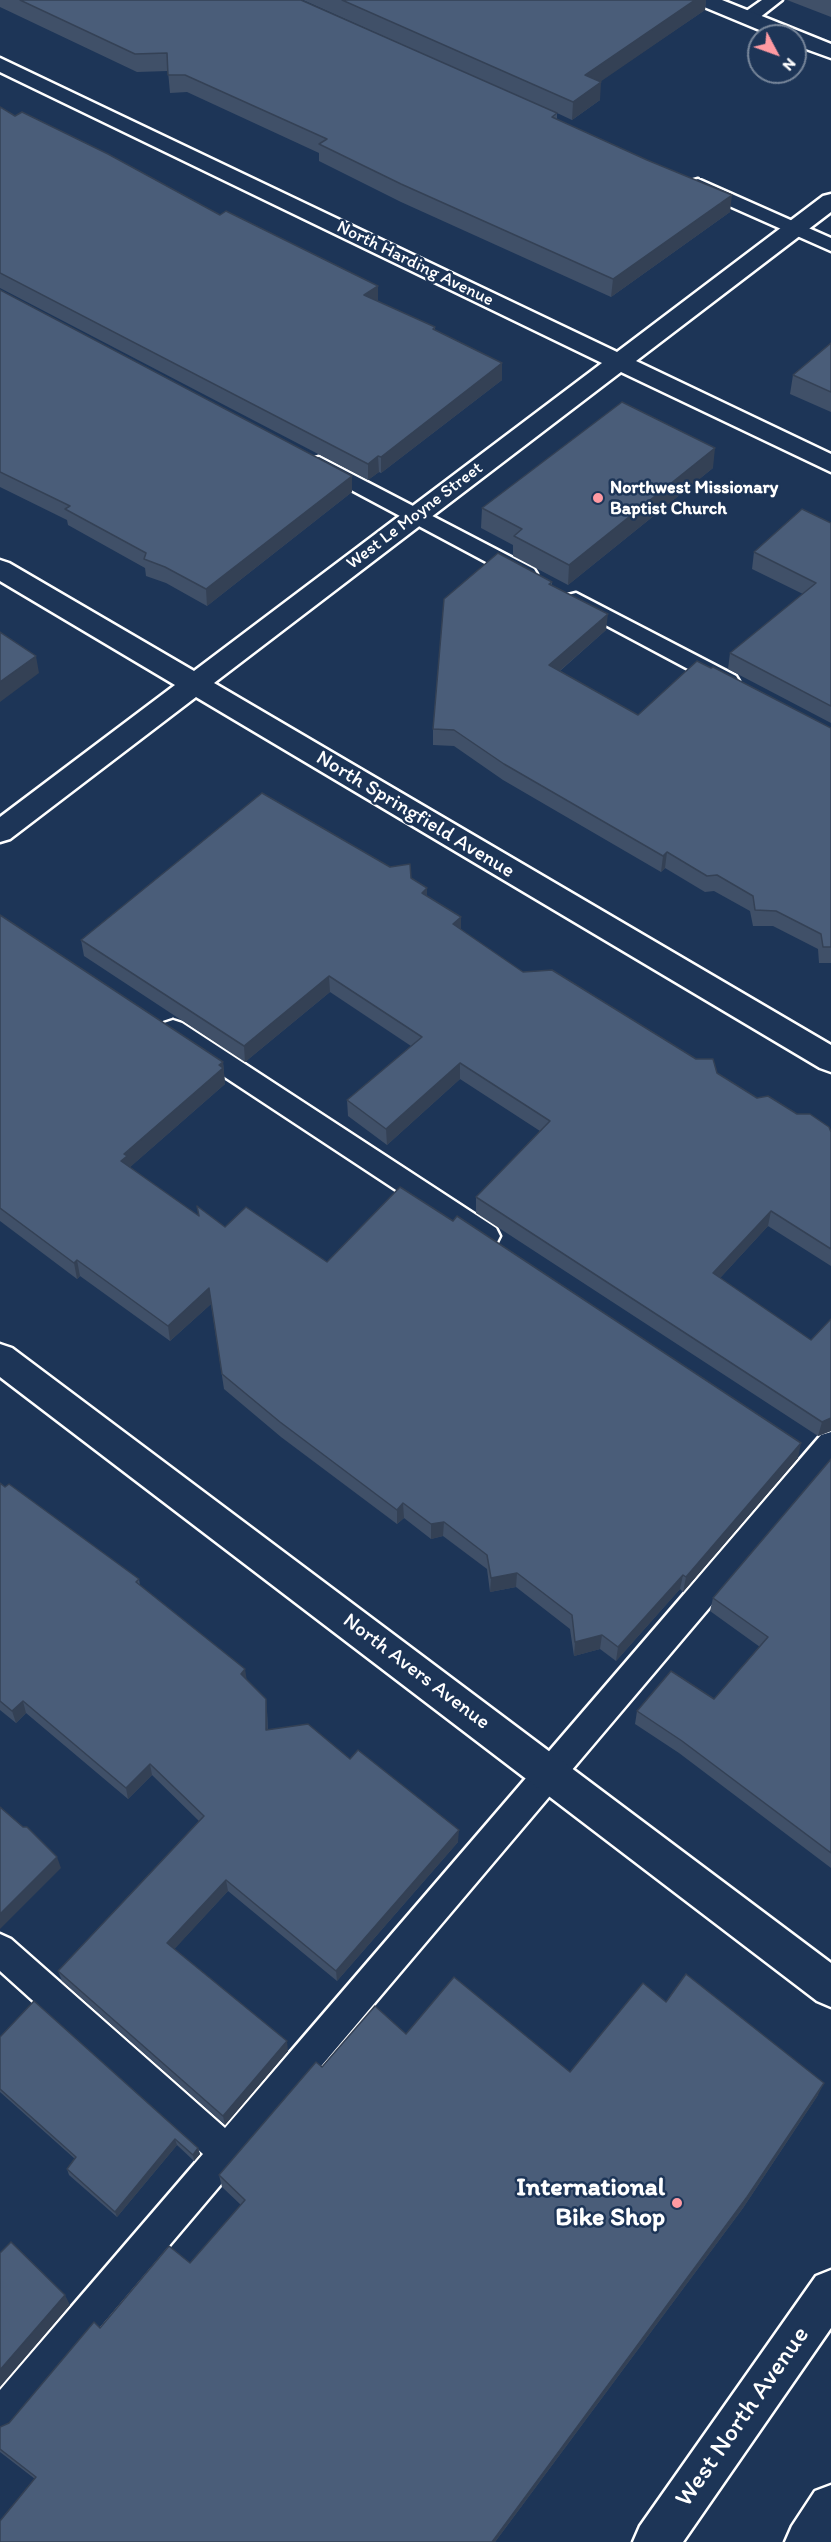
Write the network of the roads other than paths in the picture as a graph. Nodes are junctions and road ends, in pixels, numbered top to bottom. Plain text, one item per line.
1 (704, 0) edge
2 (773, 0) edge
3 (748, 18) junction
4 (763, 24) edge
5 (807, 42) edge
6 (831, 52) edge
7 (0, 64) edge
8 (679, 177) edge
9 (831, 201) edge
10 (794, 228) junction
11 (831, 245) edge
12 (618, 362) junction
13 (301, 454) edge
14 (831, 464) edge
15 (417, 515) junction
16 (0, 569) edge
17 (195, 684) junction
18 (747, 691) edge
19 (0, 831) edge
20 (150, 1014) edge
21 (831, 1060) edge
22 (510, 1252) edge
23 (0, 1358) edge
24 (817, 1448) edge
25 (549, 1773) junction
26 (0, 1950) edge
27 (831, 1987) edge
28 (226, 2152) junction
29 (831, 2291) edge
30 (0, 2417) edge
31 (831, 2507) edge
32 (656, 2542) edge
33 (808, 2542) edge

1 - 3 street
2 - 3 lane
3 - 4 street
5 - 6 street
7 - 12 street, North Harding Avenue
8 - 10 lane
9 - 10 street, West Le Moyne Street
10 - 11 lane
10 - 12 street, West Le Moyne Street
12 - 14 street, North Harding Avenue
12 - 15 street, West Le Moyne Street
13 - 15 lane
15 - 17 street, West Le Moyne Street
15 - 18 lane
16 - 17 street, North Springfield Avenue
17 - 19 street, West Le Moyne Street
17 - 21 street, North Springfield Avenue
20 - 22 lane
23 - 25 street, North Avers Avenue
24 - 25 lane
25 - 27 street, North Avers Avenue
25 - 28 lane
26 - 28 lane
28 - 30 lane
29 - 32 street, West North Avenue
31 - 33 street

